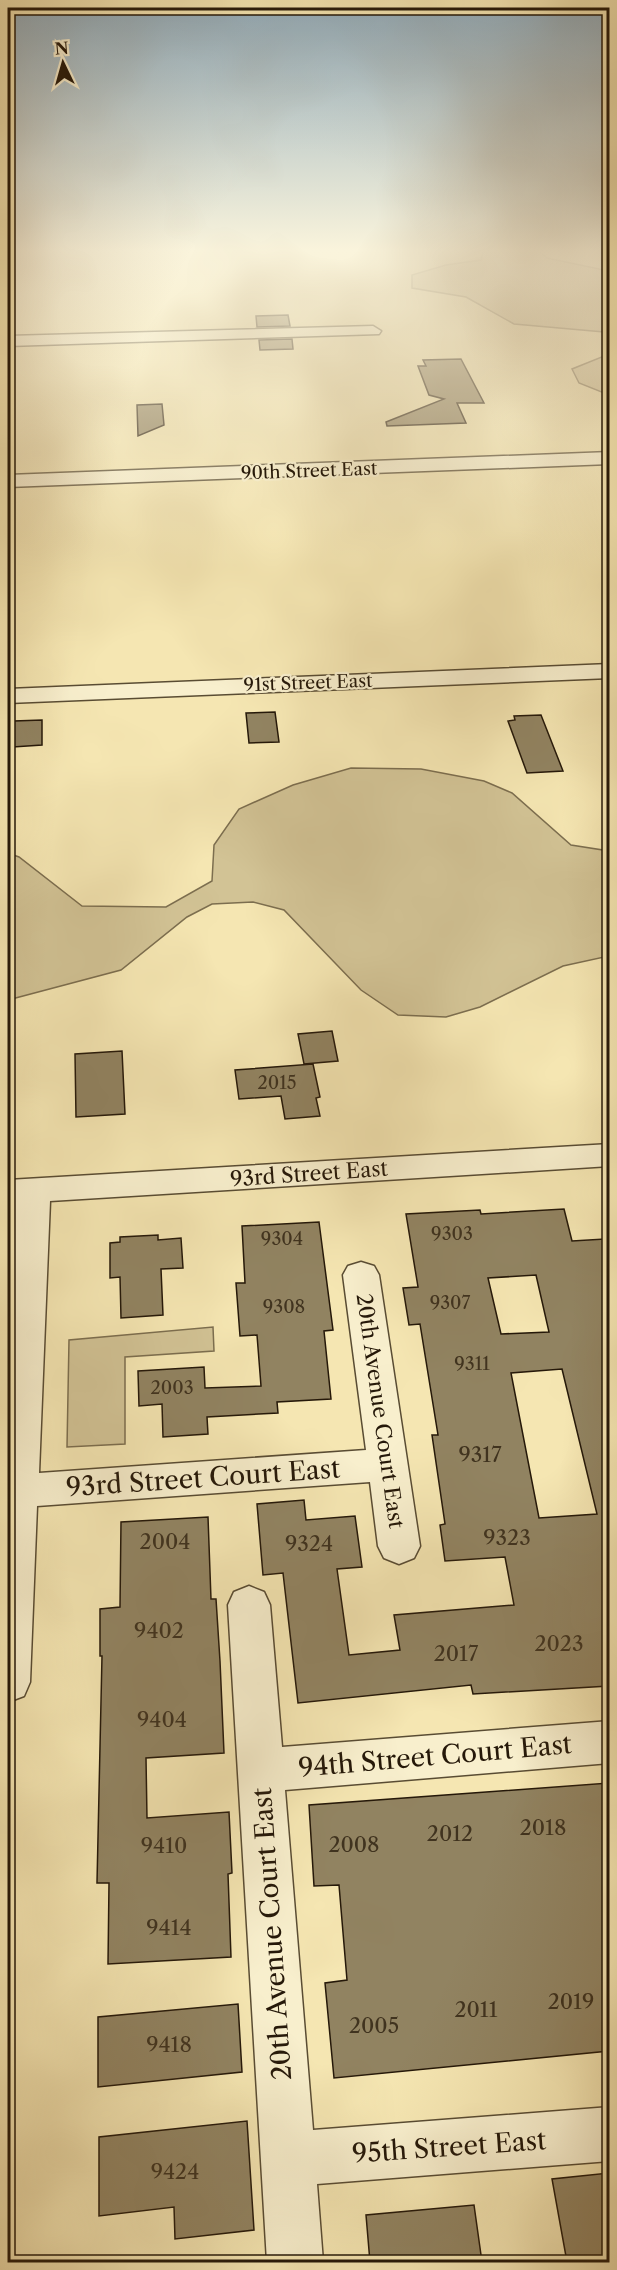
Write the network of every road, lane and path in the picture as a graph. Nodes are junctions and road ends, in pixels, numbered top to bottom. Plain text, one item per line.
1 (609, 458) edge
2 (8, 481) edge
3 (609, 671) edge
4 (8, 696) edge
5 (609, 1155) edge
6 (20, 1192) edge
7 (361, 1275) dead end
8 (388, 1465) junction
9 (17, 1491) junction
10 (399, 1546) dead end
11 (249, 1605) dead end
12 (8, 1683) edge
13 (609, 1742) edge
14 (261, 1770) junction
15 (609, 2134) edge
16 (288, 2159) junction
17 (296, 2262) edge

1 - 2 street, 90th Street East
3 - 4 street, 91st Street East
5 - 6 street, 93rd Street East
6 - 9 street
7 - 8 street, 20th Avenue Court East
8 - 9 street, 93rd Street Court East
8 - 10 street, 20th Avenue Court East
9 - 12 street
11 - 14 street, 20th Avenue Court East
13 - 14 street, 94th Street Court East
14 - 16 street, 20th Avenue Court East
15 - 16 street, 95th Street East
16 - 17 street, 20th Avenue Court East

